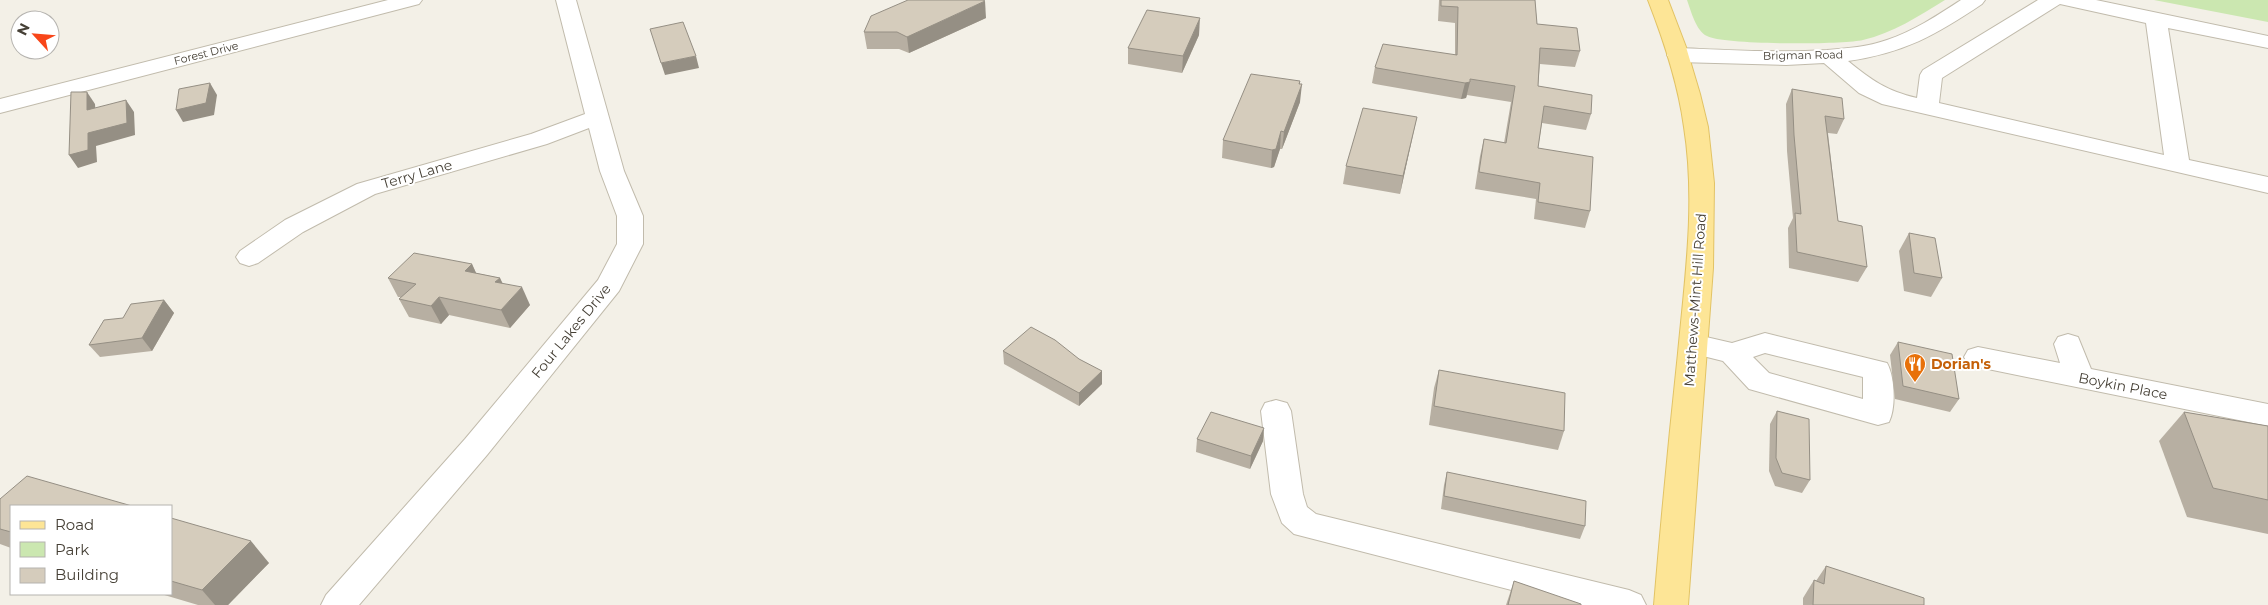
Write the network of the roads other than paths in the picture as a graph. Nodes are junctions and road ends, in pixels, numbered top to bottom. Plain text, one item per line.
1 (412, 0) edge
2 (566, 0) edge
3 (1658, 0) edge
4 (1976, 0) edge
5 (2052, 0) edge
6 (2067, 0) edge
7 (2156, 19) junction
8 (2268, 42) edge
9 (1678, 55) junction
10 (1828, 56) junction
11 (0, 106) edge
12 (1927, 107) junction
13 (597, 117) junction
14 (2178, 165) junction
15 (2268, 185) edge
16 (249, 257) dead end
17 (1693, 344) junction
18 (2068, 344) dead end
19 (1732, 354) dead end
20 (1978, 357) dead end
21 (2079, 378) junction
22 (1276, 411) dead end
23 (2268, 415) edge
24 (338, 605) edge
25 (1629, 605) edge
26 (1670, 605) edge

1 - 11 street, Forest Drive
2 - 13 street, Four Lakes Drive
3 - 9 main road, Matthews-Mint Hill Road
4 - 10 street, Brigman Road
5 - 12 street
6 - 7 street
7 - 8 street
7 - 14 street
9 - 10 street, Brigman Road
9 - 17 main road, Matthews-Mint Hill Road
10 - 12 street
12 - 14 street
13 - 16 street, Terry Lane
13 - 24 street, Four Lakes Drive
14 - 15 street
17 - 19 street
17 - 26 main road, Matthews-Mint Hill Road
18 - 21 street
20 - 21 street, Boykin Place
21 - 23 street, Boykin Place
22 - 25 street

